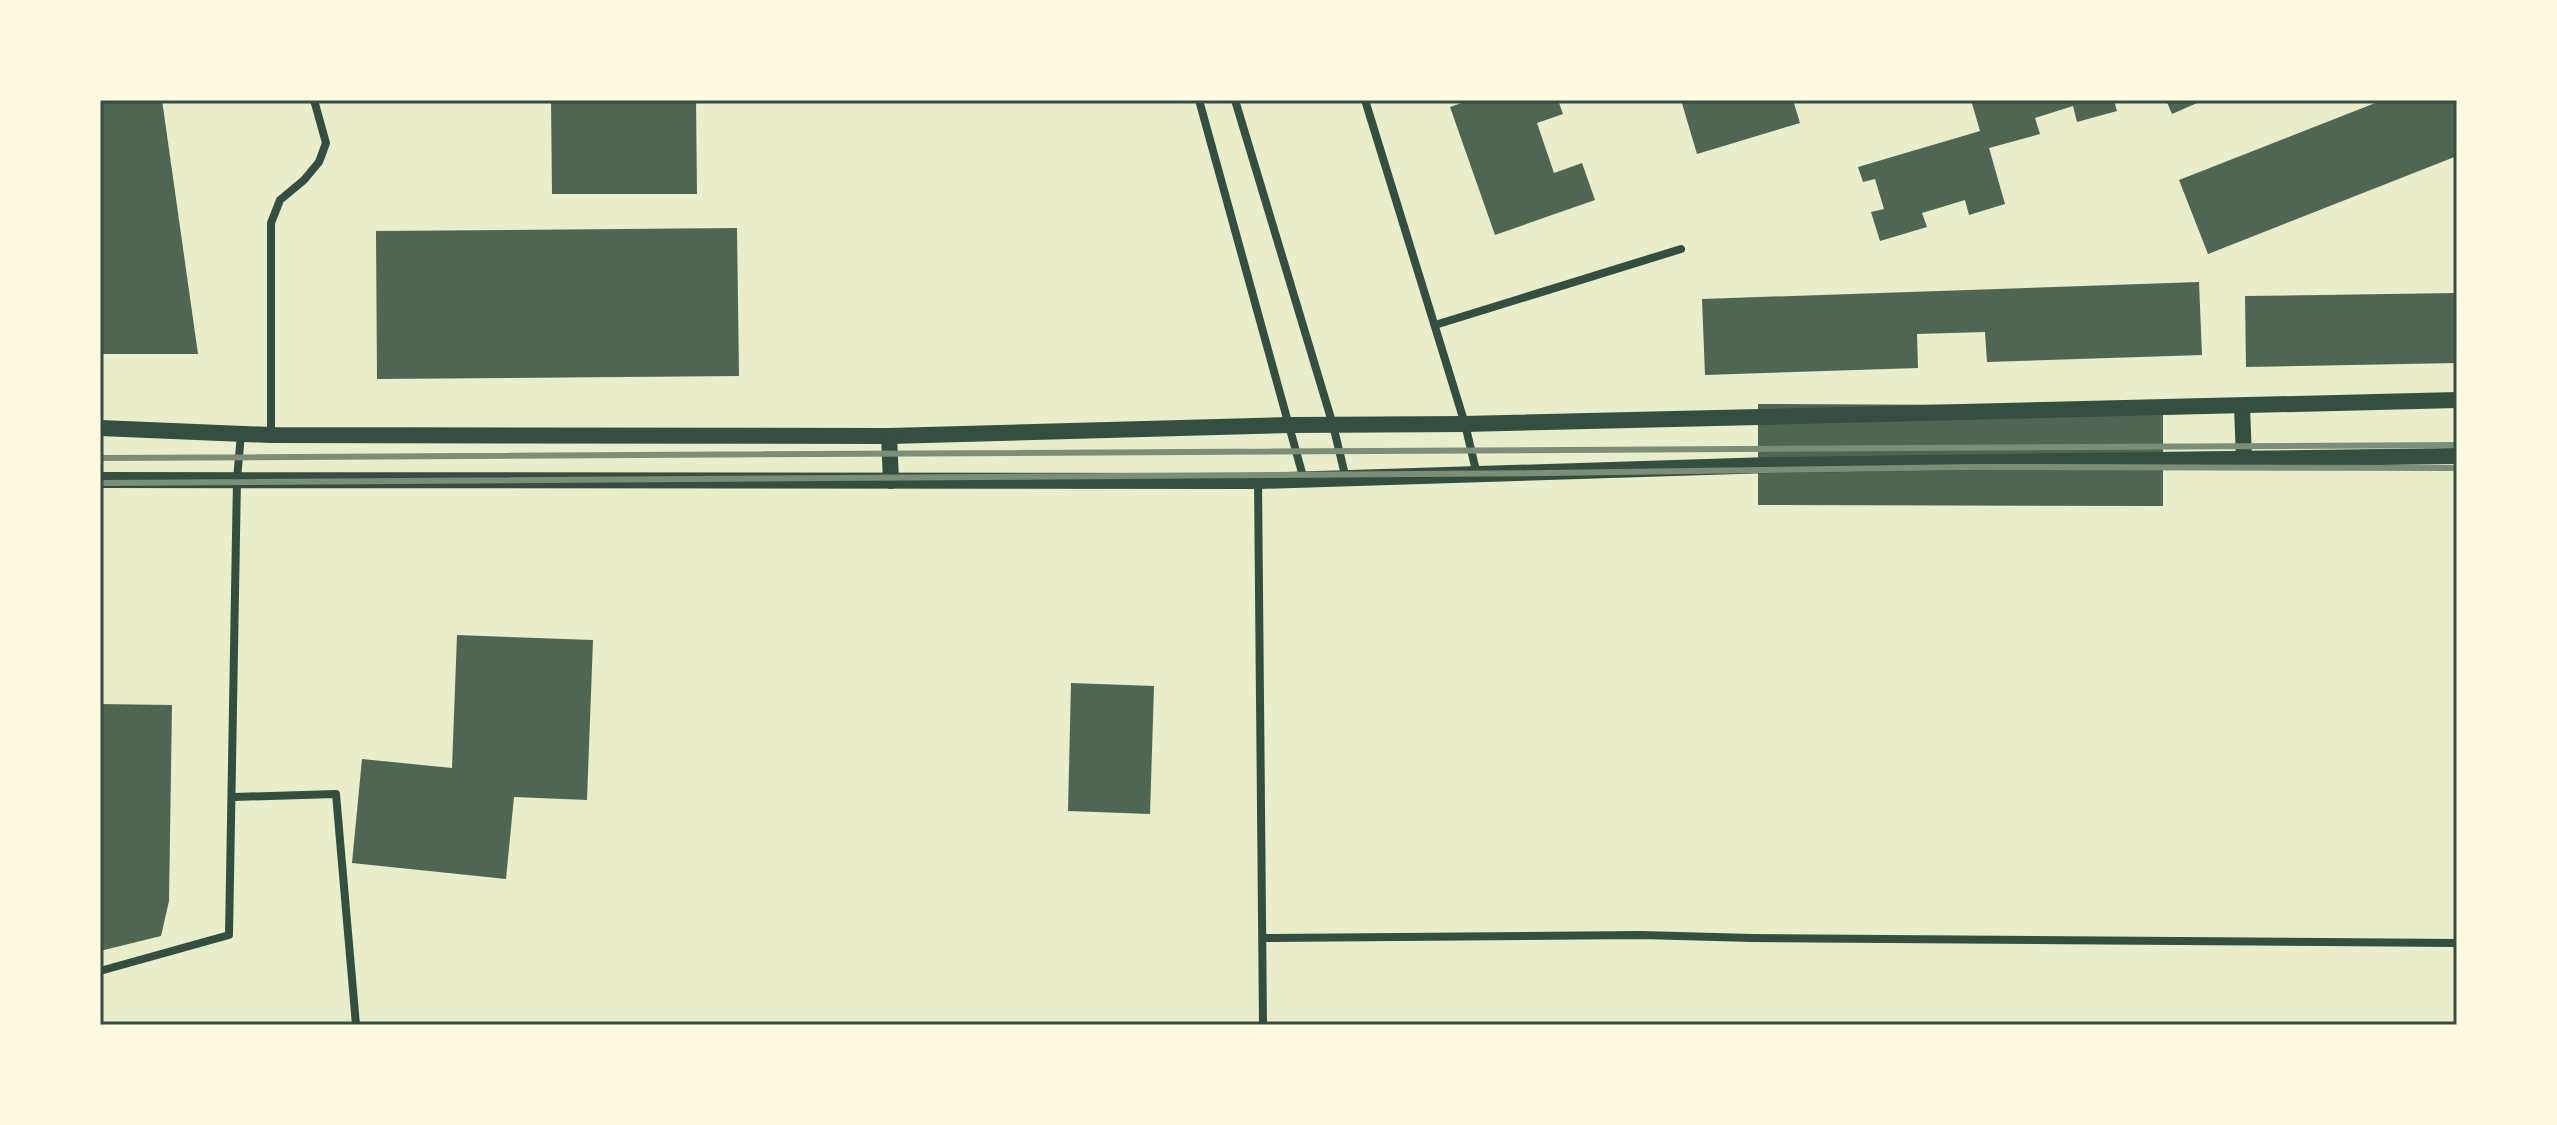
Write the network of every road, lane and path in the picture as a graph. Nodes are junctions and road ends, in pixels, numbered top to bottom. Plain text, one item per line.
1 (314, 100) edge
2 (1199, 100) edge
3 (1235, 100) edge
4 (1365, 100) edge
5 (1681, 249) dead end
6 (1435, 325) junction
7 (2457, 400) edge
8 (2242, 406) junction
9 (1465, 424) junction
10 (1290, 425) junction
11 (1333, 425) junction
12 (100, 428) edge
13 (241, 434) junction
14 (271, 435) junction
15 (889, 436) junction
16 (2457, 456) edge
17 (2244, 459) junction
18 (1477, 475) junction
19 (237, 479) junction
20 (1346, 479) junction
21 (100, 480) edge
22 (1304, 480) junction
23 (891, 481) junction
24 (1258, 481) junction
25 (234, 797) junction
26 (1264, 938) junction
27 (2457, 943) edge
28 (100, 971) edge
29 (356, 1025) edge
30 (1263, 1025) edge

1 - 14 street
2 - 10 street
3 - 11 street
4 - 6 street
5 - 6 street
6 - 9 street
7 - 8 main road
8 - 9 main road
8 - 17 main road
9 - 11 main road
9 - 18 street
10 - 11 main road
10 - 15 main road
10 - 22 street
11 - 20 street
12 - 13 main road
13 - 14 main road
13 - 19 street
14 - 15 main road
15 - 23 main road
16 - 17 main road
17 - 18 main road
18 - 20 main road
19 - 21 main road
19 - 23 main road
19 - 25 street
20 - 22 main road
22 - 24 main road
23 - 24 main road
24 - 26 street
25 - 28 street
25 - 29 street
26 - 27 street
26 - 30 street

